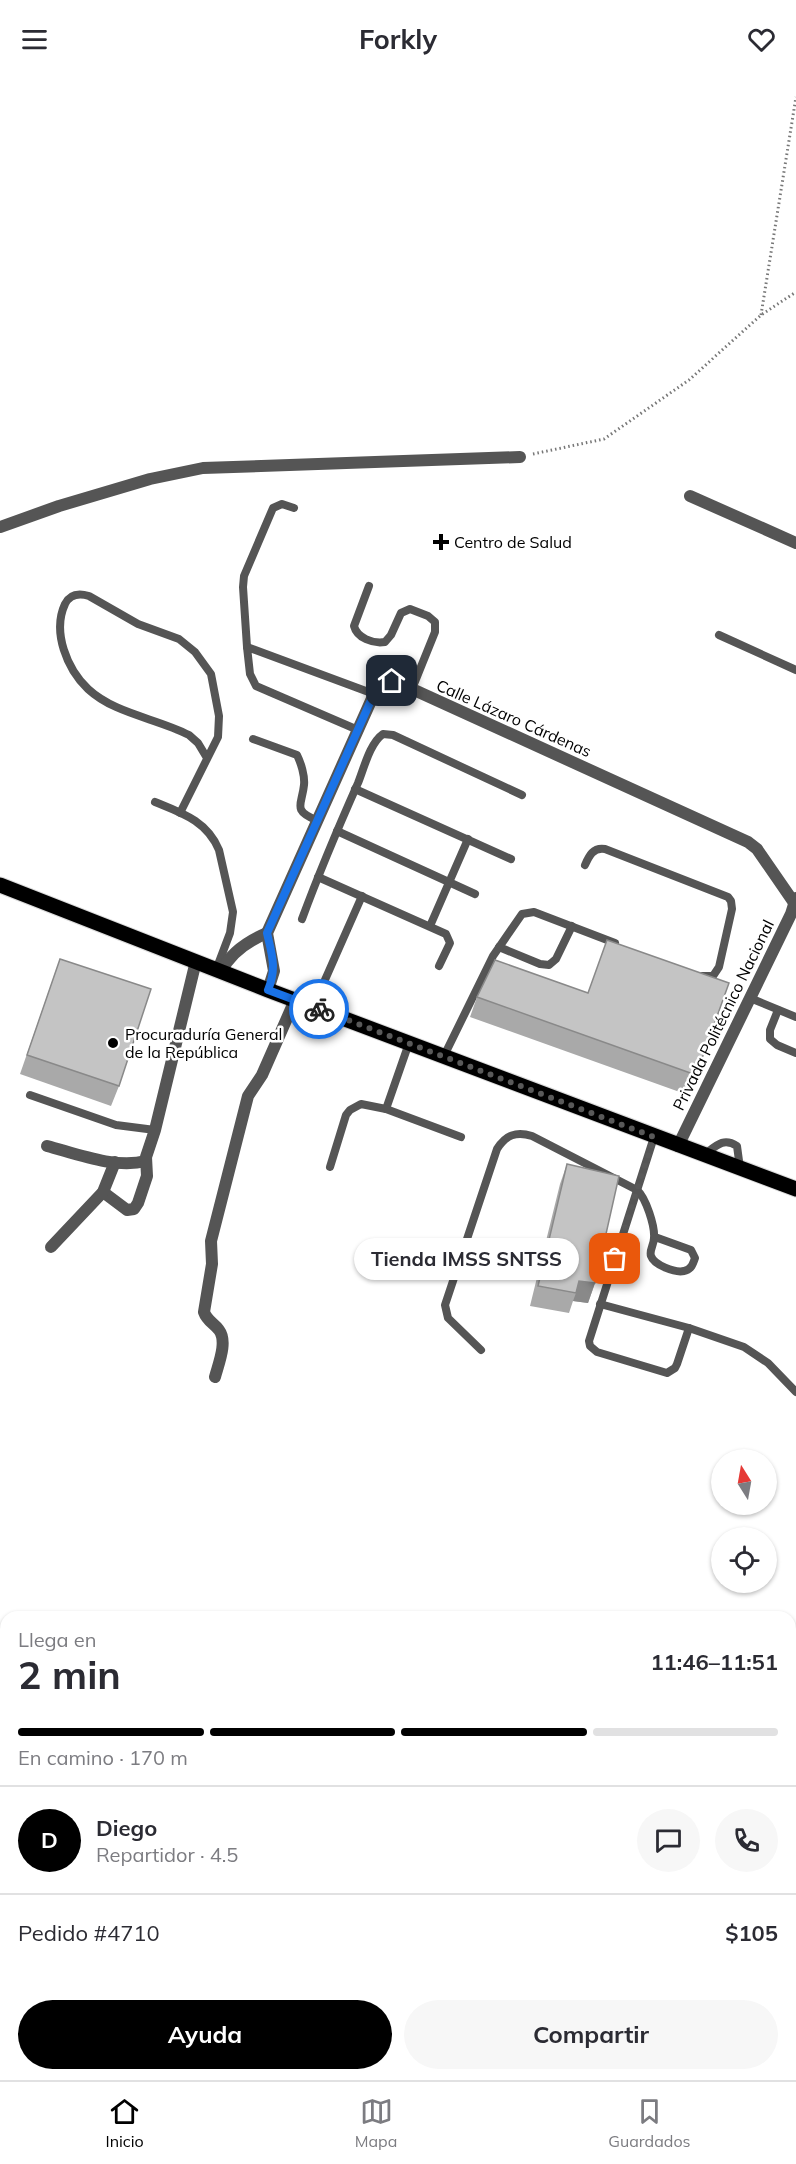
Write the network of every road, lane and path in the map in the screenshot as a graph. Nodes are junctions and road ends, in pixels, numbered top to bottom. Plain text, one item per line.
1 (796, 96) edge
2 (796, 292) edge
3 (761, 315) junction
4 (520, 457) joint
5 (690, 496) dead end
6 (294, 508) dead end
7 (0, 527) edge
8 (796, 543) edge
9 (369, 586) dead end
10 (719, 635) dead end
11 (247, 647) junction
12 (796, 670) edge
13 (412, 689) junction
14 (374, 694) junction
15 (358, 730) junction
16 (253, 739) dead end
17 (207, 758) junction
18 (355, 789) junction
19 (522, 795) dead end
20 (155, 802) dead end
21 (180, 813) junction
22 (316, 820) junction
23 (337, 831) junction
24 (468, 839) junction
25 (511, 859) dead end
26 (585, 865) dead end
27 (318, 877) junction
28 (449, 882) junction
29 (0, 885) edge
30 (475, 894) dead end
31 (362, 896) junction
32 (795, 900) edge
33 (302, 920) dead end
34 (430, 926) junction
35 (572, 926) junction
36 (267, 933) junction
37 (499, 947) junction
38 (627, 947) edge
39 (196, 961) junction
40 (440, 966) dead end
41 (219, 971) junction
42 (692, 972) edge
43 (268, 990) junction
44 (750, 998) junction
45 (295, 1000) junction
46 (314, 1007) junction
47 (778, 1010) junction
48 (796, 1017) edge
49 (409, 1043) junction
50 (796, 1053) edge
51 (444, 1056) junction
52 (30, 1095) dead end
53 (386, 1109) junction
54 (155, 1130) junction
55 (461, 1137) dead end
56 (654, 1137) junction
57 (47, 1146) dead end
58 (678, 1146) junction
59 (704, 1155) junction
60 (146, 1161) junction
61 (115, 1162) junction
62 (330, 1167) dead end
63 (740, 1168) junction
64 (796, 1189) edge
65 (637, 1190) junction
66 (103, 1192) junction
67 (655, 1237) junction
68 (51, 1247) dead end
69 (600, 1304) junction
70 (689, 1328) junction
71 (481, 1350) dead end
72 (215, 1377) dead end
73 (796, 1392) edge

1 - 3 path
2 - 3 path
3 - 4 path
4 - 7 street
5 - 8 street
6 - 11 lane
9 - 13 lane
10 - 12 lane
11 - 14 lane
11 - 15 lane
13 - 14 street, Calle Lázaro Cárdenas
13 - 32 street, Calle Lázaro Cárdenas
14 - 15 street
15 - 22 street
16 - 22 lane
17 - 17 lane
17 - 21 lane
18 - 19 lane
18 - 23 lane
18 - 24 lane
20 - 21 lane
21 - 41 lane
22 - 36 street
23 - 27 lane
23 - 28 lane
24 - 25 lane
24 - 28 lane
26 - 42 lane
27 - 31 lane
27 - 33 lane
28 - 30 lane
28 - 34 lane
29 - 39 main road
31 - 34 lane
31 - 46 lane
32 - 44 street, Privada Politécnico Nacional
34 - 40 lane
35 - 37 lane
35 - 37 lane
35 - 38 lane
36 - 41 street
36 - 43 street
37 - 51 lane
39 - 41 main road
39 - 54 street
41 - 43 main road
43 - 45 main road
44 - 47 lane
44 - 58 street, Privada Politécnico Nacional
45 - 46 main road
45 - 72 street
46 - 49 main road
47 - 48 lane
47 - 50 lane
49 - 51 main road
49 - 53 lane
51 - 56 main road
52 - 54 lane
53 - 55 lane
53 - 62 lane
54 - 60 street
56 - 58 main road
56 - 65 lane
57 - 61 street
58 - 59 main road
59 - 63 main road
59 - 63 lane
60 - 61 street
60 - 66 street
61 - 66 street
63 - 64 main road
65 - 67 lane
65 - 69 lane
65 - 71 lane
66 - 68 street
67 - 67 lane
69 - 70 lane
69 - 70 lane
70 - 73 lane

